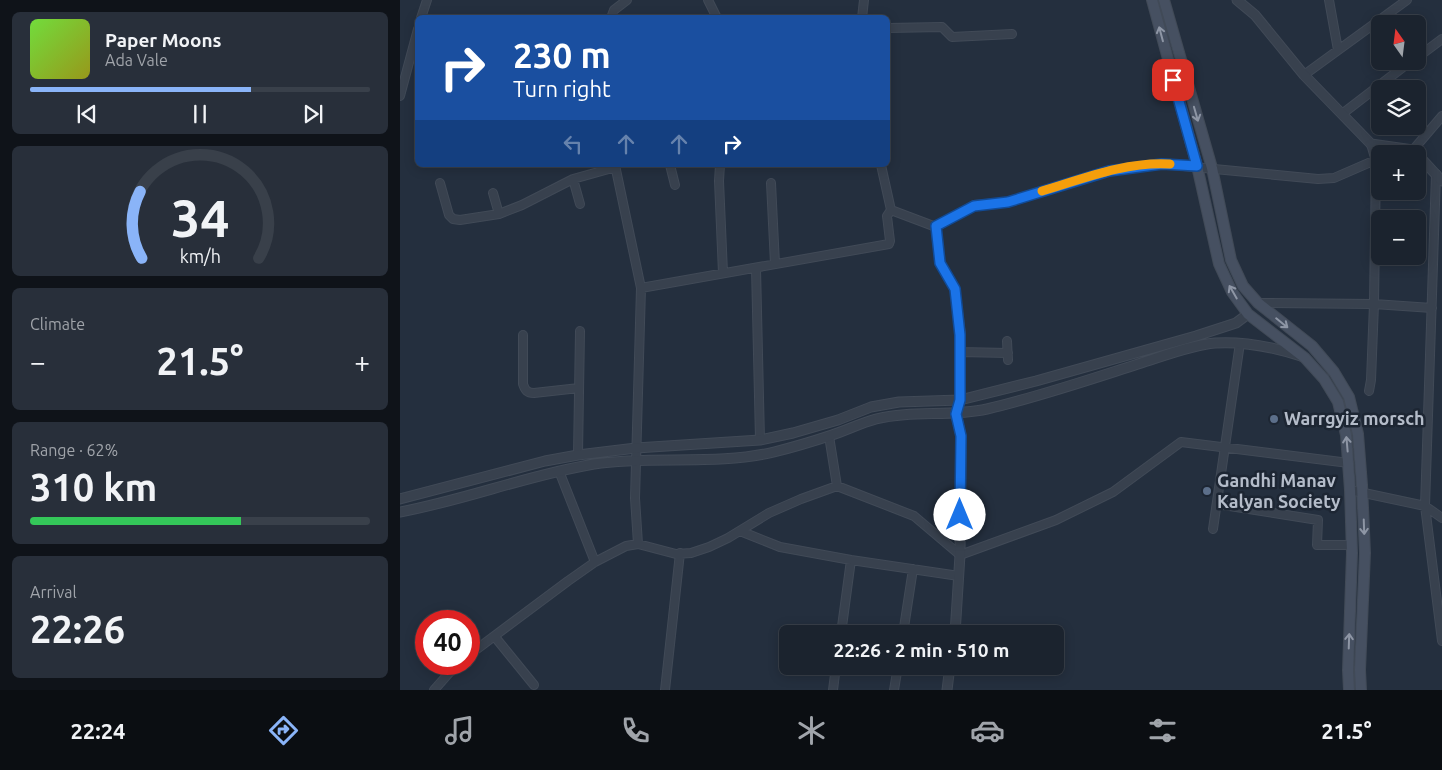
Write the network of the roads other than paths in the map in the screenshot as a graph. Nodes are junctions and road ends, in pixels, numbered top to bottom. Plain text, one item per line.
1 (427, 0) edge
2 (627, 0) edge
3 (708, 0) edge
4 (864, 0) edge
5 (1152, 0) edge
6 (1164, 0) edge
7 (1237, 0) edge
8 (1329, 0) edge
9 (1392, 0) edge
10 (1407, 0) edge
11 (1393, 10) junction
12 (422, 15) edge
13 (612, 15) edge
14 (716, 15) edge
15 (862, 15) edge
16 (890, 28) edge
17 (1012, 34) dead end
18 (1442, 39) edge
19 (415, 40) edge
20 (1338, 50) junction
21 (1426, 50) edge
22 (1399, 70) edge
23 (1304, 75) junction
24 (400, 96) edge
25 (1342, 114) junction
26 (1442, 116) edge
27 (1371, 144) joint
28 (1379, 145) edge
29 (1422, 145) edge
30 (1371, 162) edge
31 (1426, 163) edge
32 (1197, 166) junction
33 (612, 167) edge
34 (615, 167) edge
35 (670, 167) edge
36 (720, 167) edge
37 (881, 167) edge
38 (1212, 168) junction
39 (1439, 177) edge
40 (574, 179) junction
41 (440, 183) dead end
42 (771, 183) dead end
43 (675, 185) dead end
44 (493, 193) dead end
45 (1377, 200) edge
46 (580, 204) dead end
47 (891, 210) junction
48 (499, 214) junction
49 (936, 226) junction
50 (1442, 256) edge
51 (1433, 257) junction
52 (775, 264) junction
53 (756, 268) junction
54 (723, 273) junction
55 (641, 288) junction
56 (1258, 303) junction
57 (1374, 304) junction
58 (1432, 308) junction
59 (1248, 314) junction
60 (580, 331) dead end
61 (523, 334) dead end
62 (1007, 342) dead end
63 (1240, 343) junction
64 (960, 352) junction
65 (1305, 358) junction
66 (579, 388) junction
67 (1369, 391) dead end
68 (960, 400) junction
69 (956, 414) junction
70 (829, 436) junction
71 (760, 440) junction
72 (1224, 447) junction
73 (636, 448) junction
74 (578, 455) junction
75 (636, 460) junction
76 (1349, 463) junction
77 (559, 471) junction
78 (837, 486) junction
79 (1350, 490) junction
80 (1362, 493) junction
81 (400, 500) edge
82 (1217, 504) junction
83 (1425, 506) junction
84 (400, 512) edge
85 (1442, 518) edge
86 (1213, 529) dead end
87 (740, 530) junction
88 (638, 544) junction
89 (1352, 544) junction
90 (680, 553) junction
91 (960, 555) junction
92 (851, 560) junction
93 (595, 562) junction
94 (913, 569) junction
95 (959, 576) junction
96 (842, 625) edge
97 (904, 625) edge
98 (956, 625) edge
99 (495, 636) junction
100 (1442, 639) edge
101 (480, 647) edge
102 (447, 675) edge
103 (835, 675) edge
104 (896, 675) edge
105 (948, 675) edge
106 (534, 685) dead end
107 (434, 690) edge
108 (665, 690) edge
109 (833, 690) edge
110 (894, 690) edge
111 (946, 690) edge
112 (1349, 690) edge
113 (1361, 690) edge

1 - 12 street
2 - 13 street
3 - 14 street
4 - 15 street
32 -> 5 main road
6 -> 38 main road
7 - 23 street
8 - 20 street
9 - 11 street
10 - 11 street
11 - 20 street
16 - 17 street
18 - 21 street
19 - 24 street
20 - 23 street
22 - 25 street
23 - 25 street
25 - 27 street
26 - 29 street
27 - 28 street
30 - 38 street
31 - 39 street
32 - 38 street
32 - 49 street
59 -> 32 main road
33 - 40 street
34 - 55 street
35 - 43 street
36 - 54 street
37 - 47 street
38 - 56 main road
39 - 51 street
40 - 46 street
40 - 48 street
41 - 48 street
42 - 52 street
44 - 48 street
45 - 57 street
47 - 49 street
47 - 52 street
49 - 64 street
50 - 51 street
51 - 58 street
52 - 53 street
53 - 54 street
53 - 71 street
54 - 55 street
55 - 73 street
56 - 57 street
56 -> 80 main road
57 - 58 street
57 - 67 street
58 - 83 street
59 - 65 main road
59 - 68 street
60 - 66 street
61 - 66 street
62 - 64 street
63 - 65 street
63 - 69 street
63 - 72 street
64 - 68 street
76 -> 65 main road
66 - 74 street
68 - 69 street
68 - 71 street
69 - 70 street
69 - 91 street
70 - 75 street
70 - 78 street
71 - 73 street
72 - 76 street
72 - 82 street
72 - 91 street
73 - 74 street
73 - 75 street
74 - 81 street
75 - 77 street
75 - 88 street
76 - 79 main road
77 - 84 street
77 - 93 street
78 - 87 street
78 - 91 street
79 - 80 street
79 - 89 main road
80 - 83 street
80 -> 113 main road
82 - 86 street
82 - 89 street
83 - 85 street
83 - 100 street
87 - 90 street
87 - 92 street
88 - 90 street
88 - 93 street
112 -> 89 main road
90 - 108 street
91 - 95 street
92 - 94 street
92 - 96 street
93 - 99 street
94 - 95 street
94 - 97 street
95 - 98 street
99 - 101 street
99 - 106 street
102 - 107 street
103 - 109 street
104 - 110 street
105 - 111 street

